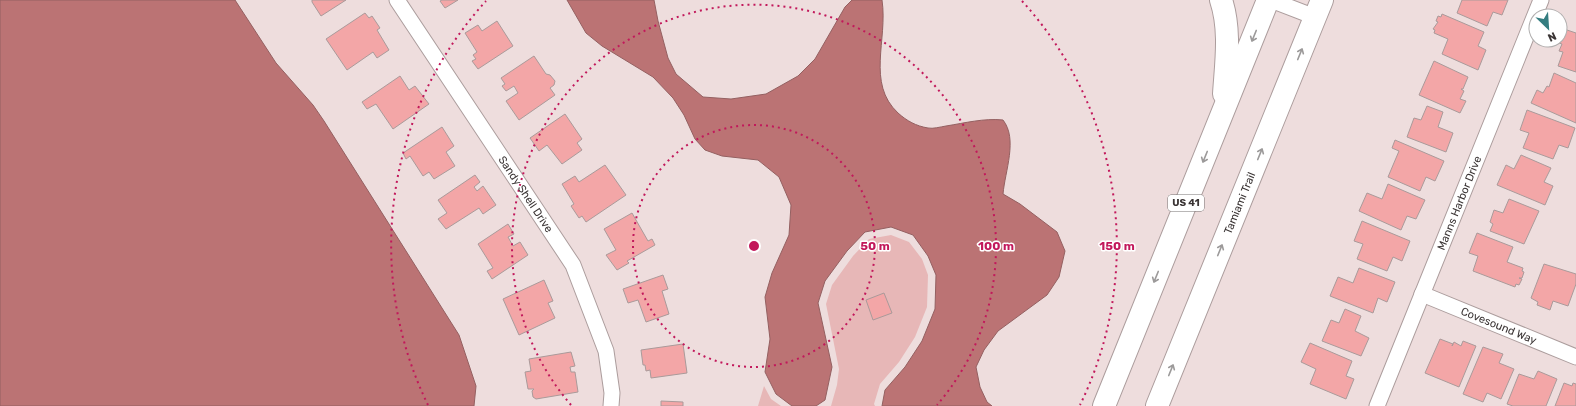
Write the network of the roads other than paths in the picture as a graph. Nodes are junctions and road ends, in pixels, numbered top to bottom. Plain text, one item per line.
1 (397, 0) edge
2 (1221, 0) edge
3 (1270, 0) edge
4 (1541, 0) edge
5 (1319, 9) edge
6 (1224, 111) junction
7 (1422, 294) junction
8 (1576, 357) edge
9 (612, 406) edge
10 (1104, 406) edge
11 (1157, 406) edge
12 (1377, 406) edge

1 - 9 street, Sandy Shell Drive
2 - 6 main road
3 - 5 street
3 -> 6 main road, US 41
4 - 7 street, Manns Harbor Drive
11 -> 5 main road, Tamiami Trail
6 -> 10 main road, US 41
7 - 8 street, Covesound Way
7 - 12 street, Manns Harbor Drive

